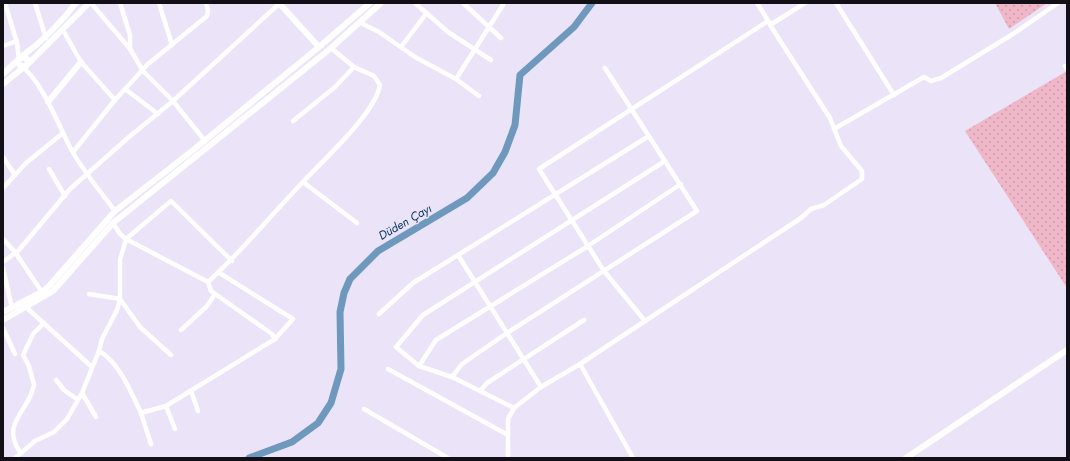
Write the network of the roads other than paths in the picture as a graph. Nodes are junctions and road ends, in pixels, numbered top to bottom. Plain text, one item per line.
1 (4, 3) edge
2 (35, 3) edge
3 (76, 3) edge
4 (90, 3) edge
5 (120, 3) edge
6 (160, 3) edge
7 (206, 3) edge
8 (280, 3) edge
9 (381, 3) edge
10 (415, 3) edge
11 (463, 3) edge
12 (502, 3) edge
13 (757, 3) edge
14 (806, 3) edge
15 (836, 3) edge
16 (1058, 3) edge
17 (368, 4) edge
18 (426, 14) junction
19 (359, 22) junction
20 (769, 23) junction
21 (488, 27) junction
22 (63, 30) junction
23 (46, 38) junction
24 (501, 38) dead end
25 (17, 42) junction
26 (172, 45) junction
27 (3, 46) edge
28 (319, 47) junction
29 (401, 47) junction
30 (331, 48) junction
31 (130, 49) junction
32 (474, 49) junction
33 (491, 60) dead end
34 (23, 62) junction
35 (81, 62) junction
36 (354, 67) junction
37 (605, 68) dead end
38 (143, 71) junction
39 (3, 74) edge
40 (456, 78) junction
41 (3, 84) edge
42 (125, 89) junction
43 (894, 95) junction
44 (479, 96) dead end
45 (115, 100) junction
46 (48, 102) junction
47 (173, 102) junction
48 (632, 109) junction
49 (158, 114) junction
50 (293, 121) dead end
51 (834, 129) junction
52 (63, 133) junction
53 (649, 136) junction
54 (204, 141) junction
55 (73, 152) junction
56 (3, 157) edge
57 (665, 161) junction
58 (49, 169) dead end
59 (86, 173) junction
60 (15, 175) junction
61 (303, 182) junction
62 (681, 184) junction
63 (3, 188) edge
64 (555, 194) junction
65 (65, 196) junction
66 (115, 211) junction
67 (109, 217) junction
68 (571, 220) junction
69 (113, 223) junction
70 (357, 223) dead end
71 (3, 239) edge
72 (126, 239) junction
73 (588, 246) junction
74 (15, 252) junction
75 (458, 255) junction
76 (232, 261) junction
77 (3, 262) edge
78 (3, 268) edge
79 (604, 271) junction
80 (218, 272) junction
81 (4, 278) edge
82 (475, 281) junction
83 (208, 282) junction
84 (42, 292) junction
85 (89, 294) dead end
86 (215, 294) junction
87 (120, 299) junction
88 (491, 307) junction
89 (12, 308) junction
90 (27, 308) junction
91 (3, 312) edge
92 (379, 314) dead end
93 (3, 320) edge
94 (584, 320) dead end
95 (645, 321) junction
96 (44, 323) junction
97 (3, 328) edge
98 (181, 330) dead end
99 (507, 333) junction
100 (275, 339) junction
101 (1067, 350) edge
102 (99, 351) junction
103 (15, 354) dead end
104 (171, 354) dead end
105 (524, 359) junction
106 (580, 364) junction
107 (419, 366) junction
108 (92, 367) junction
109 (388, 369) dead end
110 (452, 377) junction
111 (56, 380) dead end
112 (541, 387) junction
113 (191, 391) junction
114 (480, 391) junction
115 (82, 394) junction
116 (78, 400) junction
117 (166, 406) junction
118 (514, 408) junction
119 (364, 409) dead end
120 (198, 411) dead end
121 (141, 413) junction
122 (96, 418) dead end
123 (175, 429) dead end
124 (508, 435) junction
125 (151, 444) dead end
126 (20, 452) junction
127 (15, 458) edge
128 (448, 458) edge
129 (508, 458) edge
130 (633, 458) edge
131 (906, 458) edge

1 - 25 street
2 - 23 street
3 - 23 main road
4 - 22 main road
4 - 31 street
5 - 31 street
6 - 26 street
7 - 26 street
8 - 28 main road
8 - 47 street
9 - 19 main road
10 - 18 street
11 - 21 street
12 - 21 street
13 - 20 street
14 - 20 street
15 - 43 street
16 - 43 street
17 - 28 main road
18 - 29 street
18 - 32 street
19 - 29 street
19 - 30 main road
20 - 48 street
20 - 51 street
21 - 24 street
21 - 32 street
22 - 34 main road
22 - 35 street
23 - 34 main road
25 - 27 street
25 - 34 street
26 - 38 street
28 - 54 main road
29 - 40 street
30 - 36 street
30 - 69 main road
31 - 38 street
32 - 33 street
32 - 40 street
34 - 39 main road
34 - 41 main road
34 - 46 street
35 - 45 street
35 - 46 main road
36 - 50 street
36 - 61 street
37 - 48 street
38 - 42 street
38 - 47 street
40 - 44 street
42 - 45 street
42 - 49 street
43 - 51 street
45 - 55 street
46 - 52 street
47 - 49 street
47 - 54 street
48 - 53 street
48 - 64 street
49 - 59 street
51 - 95 street
52 - 55 street
52 - 60 street
53 - 57 street
53 - 64 street
54 - 66 main road
55 - 59 street
56 - 60 street
57 - 62 street
57 - 68 street
58 - 65 street
59 - 65 street
59 - 66 street
60 - 63 street
61 - 70 street
61 - 76 street
62 - 73 street
62 - 79 street
64 - 68 street
64 - 75 street
65 - 74 street
66 - 67 main road
67 - 69 main road
67 - 84 main road
68 - 73 street
68 - 82 street
69 - 72 street
69 - 90 main road
71 - 74 street
72 - 76 street
72 - 83 street
72 - 87 street
73 - 79 street
73 - 88 street
74 - 77 street
74 - 84 street
75 - 82 street
75 - 92 street
76 - 80 street
78 - 81 street
79 - 95 street
79 - 99 street
80 - 83 street
80 - 100 street
81 - 89 street
82 - 88 street
82 - 107 street
83 - 86 street
84 - 89 main road
85 - 87 street
86 - 98 street
86 - 100 street
87 - 102 street
87 - 104 street
88 - 99 street
88 - 107 street
89 - 91 main road
90 - 93 main road
90 - 96 street
94 - 105 street
95 - 106 street
96 - 108 street
96 - 126 street
97 - 103 street
99 - 105 street
99 - 110 street
100 - 113 street
101 - 131 main road
102 - 108 street
102 - 121 street
105 - 112 street
105 - 114 street
106 - 112 street
106 - 130 street
107 - 110 street
108 - 115 street
109 - 124 street
110 - 114 street
111 - 116 street
112 - 118 street
113 - 117 street
113 - 120 street
114 - 118 street
115 - 116 street
115 - 122 street
116 - 126 street
117 - 121 street
117 - 123 street
118 - 124 street
119 - 128 street
121 - 125 street
124 - 129 street
126 - 127 street

